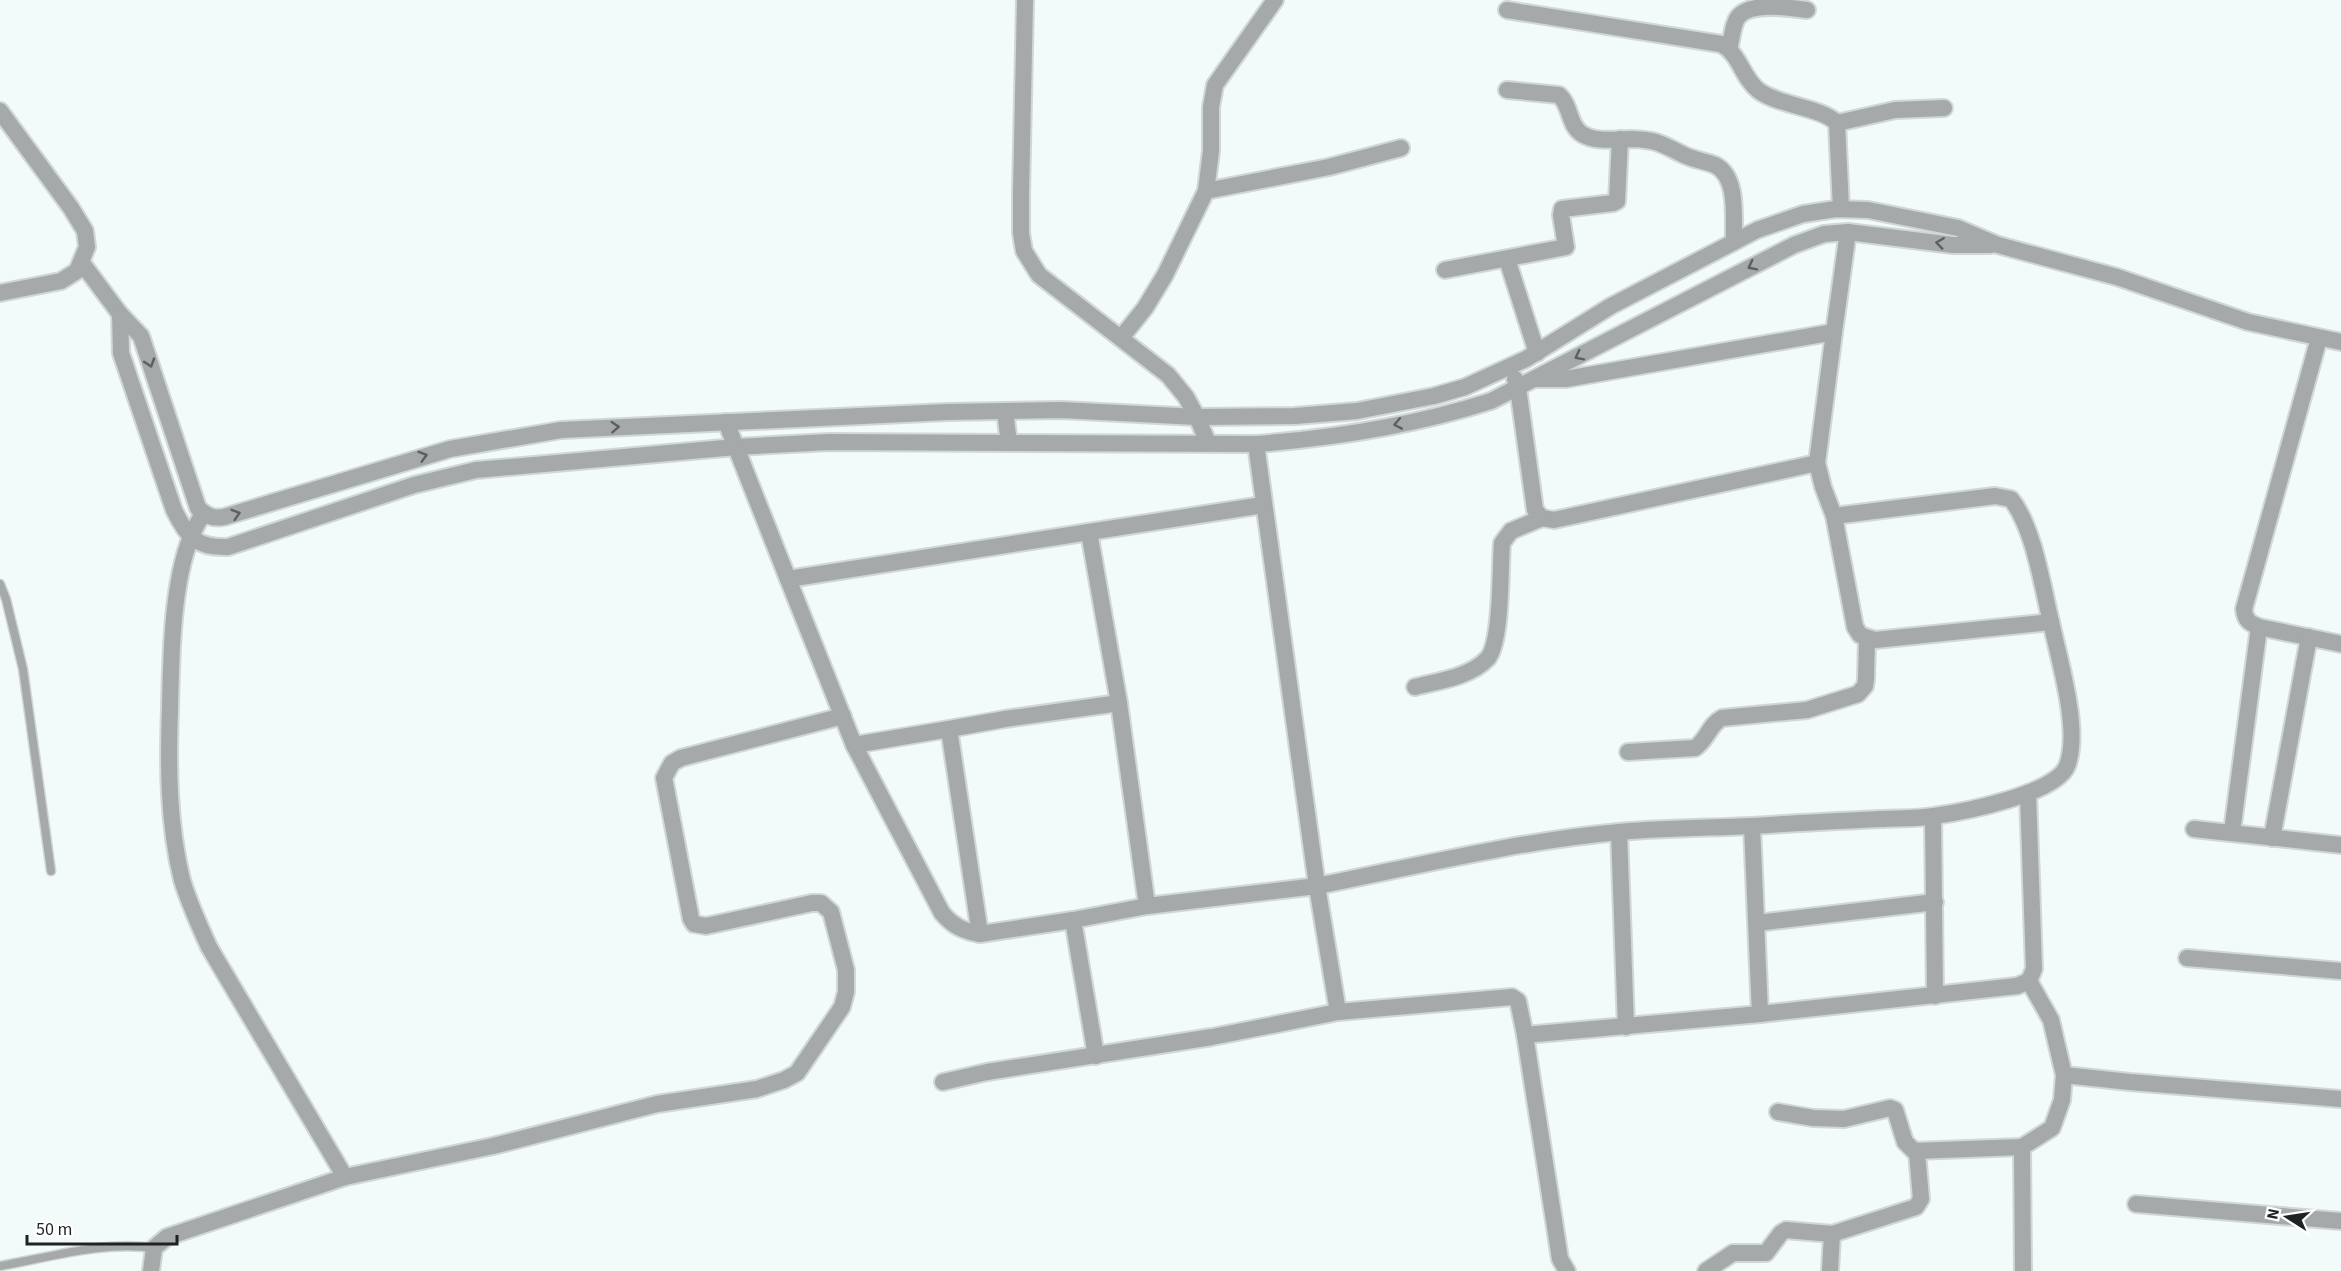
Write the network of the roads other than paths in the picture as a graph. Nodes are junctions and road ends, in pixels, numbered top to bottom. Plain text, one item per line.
1 (1024, 0) edge
2 (1275, 0) edge
3 (1507, 10) dead end
4 (1807, 10) dead end
5 (1730, 49) junction
6 (1507, 90) dead end
7 (1944, 108) dead end
8 (0, 111) edge
9 (1837, 123) junction
10 (1620, 139) junction
11 (1401, 148) dead end
12 (1206, 191) junction
13 (1841, 209) junction
14 (1848, 232) junction
15 (1734, 242) junction
16 (1998, 245) junction
17 (1507, 259) junction
18 (82, 263) junction
19 (1445, 270) dead end
20 (0, 293) edge
21 (120, 314) junction
22 (1834, 332) junction
23 (1121, 338) junction
24 (2319, 338) junction
25 (2341, 342) edge
26 (1537, 353) junction
27 (1509, 367) junction
28 (1535, 378) junction
29 (1518, 388) junction
30 (1005, 411) junction
31 (1197, 417) junction
32 (726, 422) junction
33 (1009, 443) junction
34 (1208, 443) junction
35 (1256, 444) junction
36 (736, 447) junction
37 (1817, 463) junction
38 (1263, 505) junction
39 (203, 513) junction
40 (1834, 516) junction
41 (1542, 519) junction
42 (1089, 532) junction
43 (190, 538) junction
44 (788, 579) junction
45 (0, 584) edge
46 (2051, 622) junction
47 (2259, 627) junction
48 (2309, 637) junction
49 (1867, 639) junction
50 (2341, 644) edge
51 (1415, 687) dead end
52 (1119, 703) junction
53 (843, 716) junction
54 (950, 729) junction
55 (854, 745) junction
56 (1628, 752) dead end
57 (2028, 793) junction
58 (1933, 817) junction
59 (1752, 826) junction
60 (2194, 829) dead end
61 (1619, 832) junction
62 (2232, 832) junction
63 (2272, 838) junction
64 (2341, 845) edge
65 (51, 871) dead end
66 (1317, 886) junction
67 (1935, 902) junction
68 (1147, 906) junction
69 (1073, 920) junction
70 (1757, 923) junction
71 (980, 934) junction
72 (2187, 958) dead end
73 (2341, 971) edge
74 (2030, 981) junction
75 (1935, 996) junction
76 (1338, 1012) junction
77 (1760, 1014) junction
78 (1626, 1027) junction
79 (1525, 1035) junction
80 (1096, 1056) junction
81 (2064, 1075) junction
82 (943, 1082) dead end
83 (2341, 1099) edge
84 (1778, 1112) dead end
85 (2022, 1147) junction
86 (1917, 1152) junction
87 (345, 1177) junction
88 (2136, 1204) dead end
89 (2341, 1221) edge
90 (1832, 1234) junction
91 (154, 1248) junction
92 (0, 1266) edge
93 (151, 1271) edge
94 (1567, 1271) edge
95 (1706, 1271) edge
96 (1830, 1271) edge
97 (2023, 1271) edge

1 - 23 street
2 - 12 street
3 - 5 street
4 - 5 street
5 - 9 street
6 - 10 street
7 - 9 street
8 - 18 street
9 - 13 street
10 - 15 street
10 - 17 street
11 - 12 street
12 - 23 street
13 - 15 street
13 - 16 street
16 -> 14 street
14 - 22 street
14 -> 28 street
15 - 26 street
16 - 24 street
17 - 19 street
17 - 26 street
18 - 20 street
18 - 21 street
21 -> 39 street
21 - 43 street
22 - 28 street
22 - 37 street
23 - 31 street
24 - 25 street
24 - 47 street
26 - 27 street
27 - 29 street
27 - 31 street
28 - 29 street
29 -> 35 street
29 - 41 street
30 - 31 street
30 - 32 street
30 - 33 street
31 - 34 street
32 - 36 street
39 -> 32 street
33 - 34 street
33 - 36 street
34 - 35 street
35 - 38 street
36 - 43 street
36 - 44 street
37 - 40 street
37 - 41 street
38 - 42 street
38 - 66 street
39 - 43 street
40 - 46 street
40 - 49 street
41 - 51 street
42 - 44 street
42 - 52 street
43 - 87 street
44 - 53 street
45 - 65 lane
46 - 49 street
46 - 57 street
47 - 48 street
47 - 62 street
48 - 50 street
48 - 63 street
49 - 56 street
52 - 54 street
52 - 68 street
53 - 55 street
53 - 87 street
54 - 55 street
54 - 71 street
55 - 71 street
57 - 58 street
57 - 74 street
58 - 59 street
58 - 67 street
59 - 61 street
59 - 70 street
60 - 62 street
61 - 66 street
61 - 78 street
62 - 63 street
63 - 64 street
66 - 68 street
66 - 76 street
67 - 70 street
67 - 75 street
68 - 69 street
69 - 71 street
69 - 80 street
70 - 77 street
72 - 73 street
74 - 75 street
74 - 81 street
75 - 77 street
76 - 79 street
76 - 80 street
77 - 78 street
78 - 79 street
79 - 94 street
80 - 82 street
81 - 83 street
81 - 85 street
84 - 86 street
85 - 86 street
85 - 97 street
86 - 90 street
87 - 91 street
88 - 89 street
90 - 95 street
90 - 96 street
91 - 92 lane
91 - 93 street

